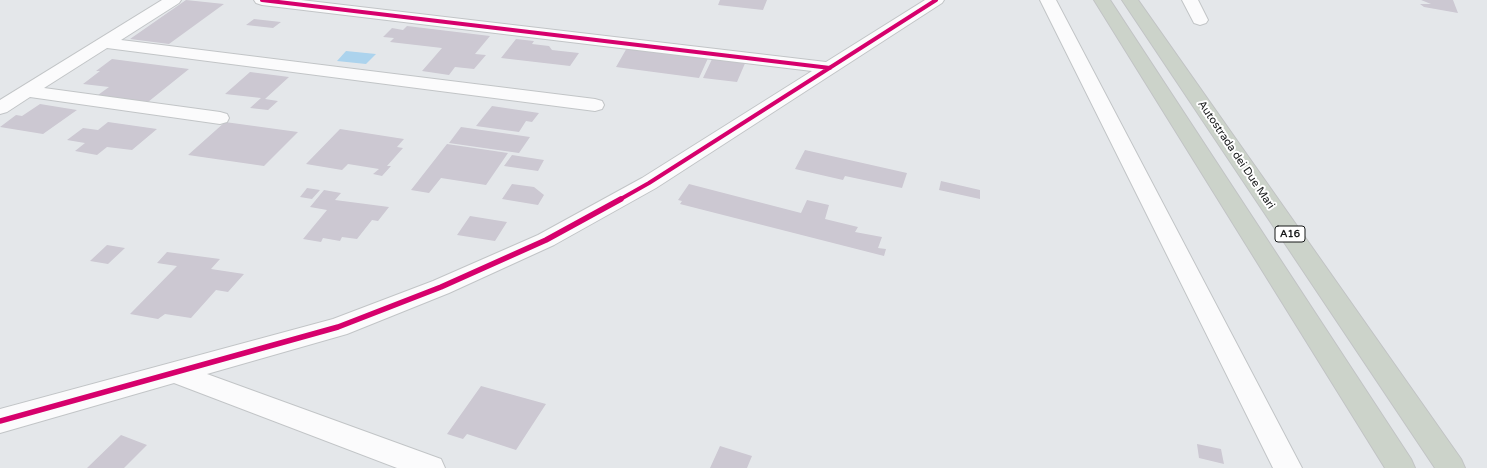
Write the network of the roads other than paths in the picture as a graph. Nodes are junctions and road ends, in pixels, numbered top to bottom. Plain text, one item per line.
1 (173, 0) edge
2 (262, 0) edge
3 (936, 0) edge
4 (1048, 0) edge
5 (1102, 0) edge
6 (1130, 0) edge
7 (1190, 0) edge
8 (1200, 20) dead end
9 (106, 43) junction
10 (830, 68) junction
11 (26, 91) junction
12 (595, 105) dead end
13 (0, 108) edge
14 (220, 118) dead end
15 (176, 373) junction
16 (0, 421) edge
17 (431, 468) edge
18 (1288, 468) edge
19 (1401, 468) edge
20 (1451, 468) edge

1 - 9 street
2 - 10 street
3 - 10 street
4 - 18 street
5 - 19 highway, A16
6 - 20 highway, Autostrada dei Due Mari / A16
7 - 8 street
9 - 11 street
9 - 12 street
10 - 15 street
11 - 13 street
11 - 14 street
15 - 16 street
15 - 17 street

